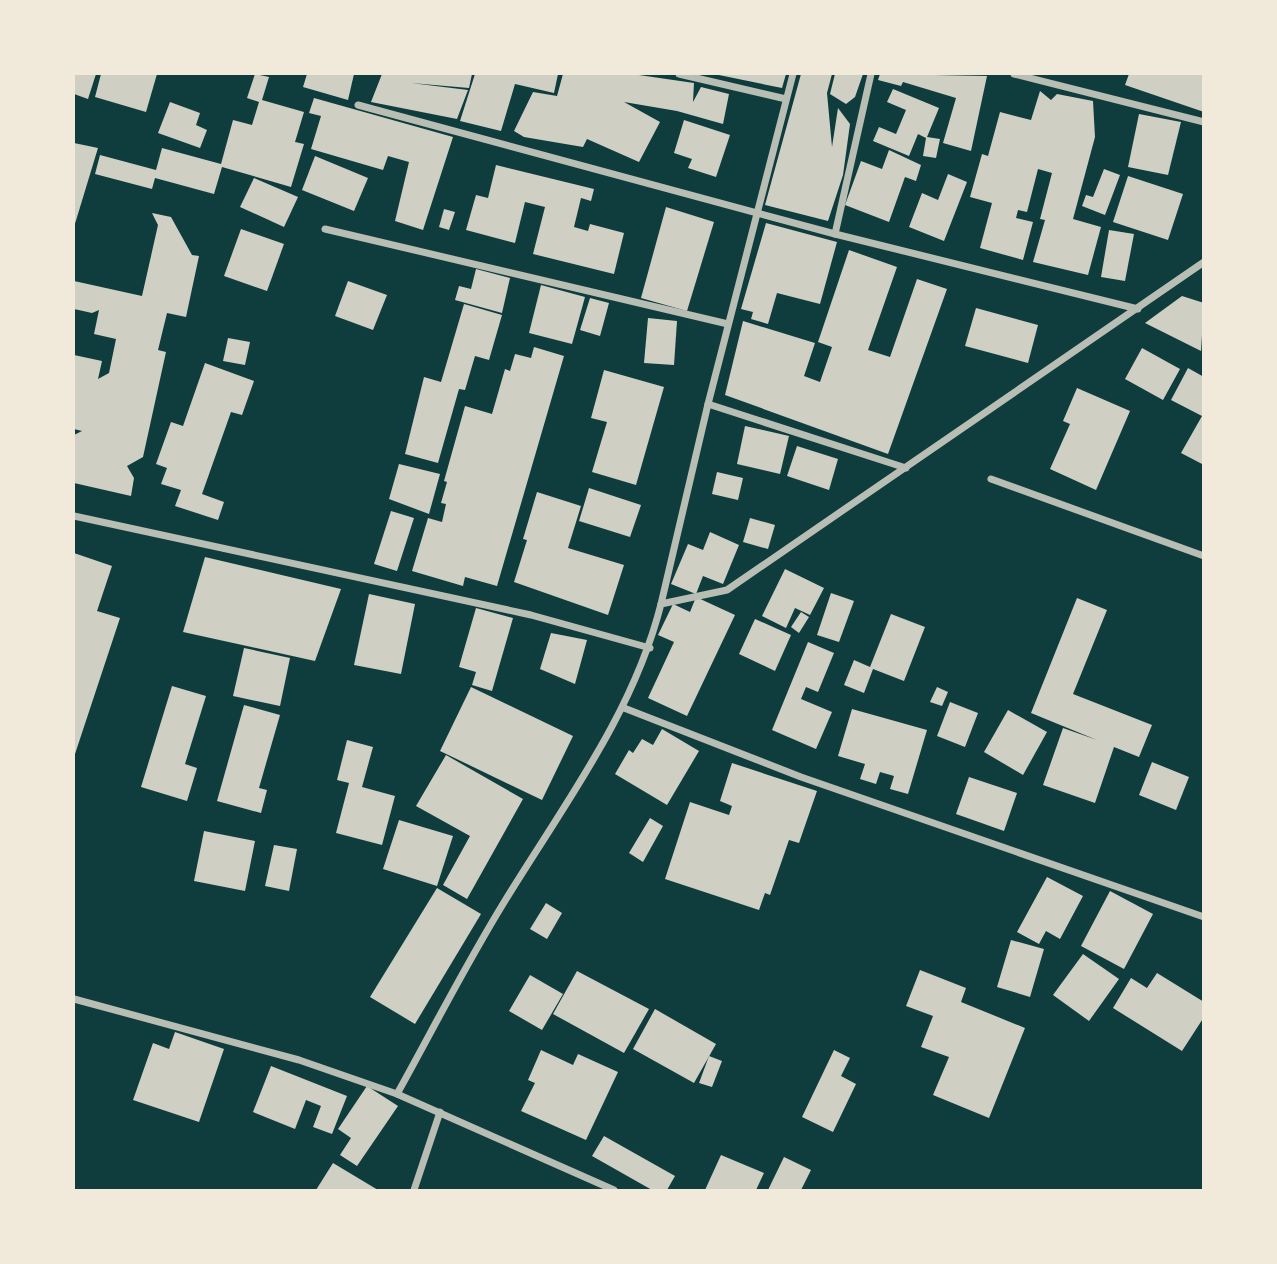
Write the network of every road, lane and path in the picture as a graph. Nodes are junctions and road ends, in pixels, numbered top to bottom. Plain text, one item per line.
1 (679, 74) edge
2 (793, 74) edge
3 (871, 74) edge
4 (1014, 74) edge
5 (786, 99) junction
6 (358, 105) dead end
7 (1203, 122) edge
8 (757, 212) junction
9 (325, 229) dead end
10 (835, 234) junction
11 (1203, 262) edge
12 (1138, 309) junction
13 (728, 324) junction
14 (708, 404) junction
15 (906, 468) junction
16 (991, 479) dead end
17 (74, 516) edge
18 (1203, 556) edge
19 (661, 604) junction
20 (650, 648) junction
21 (624, 708) junction
22 (1203, 917) edge
23 (74, 999) edge
24 (397, 1094) junction
25 (440, 1112) junction
26 (414, 1191) edge
27 (614, 1191) edge

1 - 5 street
2 - 5 street
3 - 10 street
4 - 7 street
5 - 8 street
6 - 8 street
8 - 10 street
8 - 13 street
9 - 13 street
10 - 12 street
11 - 12 street
12 - 15 street
13 - 14 street
14 - 15 street
14 - 19 street
15 - 19 street
16 - 18 street
17 - 20 street
19 - 20 street
20 - 21 street
21 - 22 street
21 - 24 street
23 - 24 street
24 - 25 street
25 - 26 street
25 - 27 street

